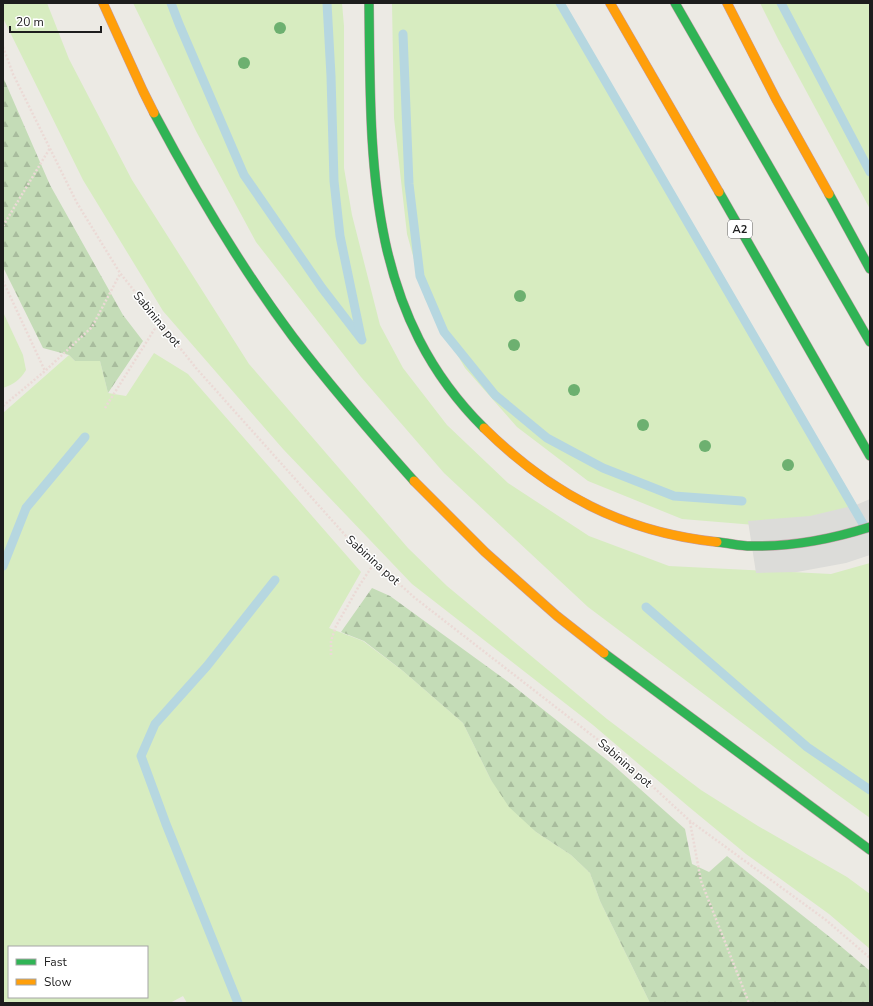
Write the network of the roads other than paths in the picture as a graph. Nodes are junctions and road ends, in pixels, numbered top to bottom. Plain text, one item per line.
1 (102, 3) edge
2 (369, 3) edge
3 (610, 3) edge
4 (675, 3) edge
5 (728, 3) edge
6 (870, 269) edge
7 (870, 342) edge
8 (870, 456) edge
9 (870, 527) edge
10 (870, 850) edge

1 - 10 highway
2 - 9 highway
3 - 8 highway, A2
4 - 7 highway
5 - 6 highway

